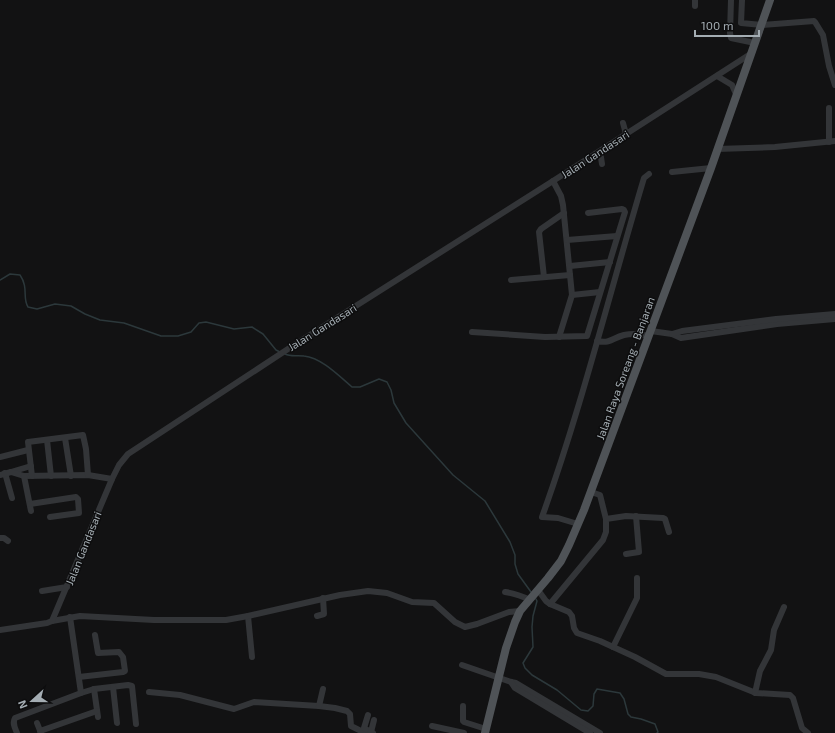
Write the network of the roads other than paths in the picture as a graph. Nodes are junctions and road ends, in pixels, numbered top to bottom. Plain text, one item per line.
1 (731, 0) edge
2 (742, 0) edge
3 (770, 0) edge
4 (730, 22) junction
5 (741, 23) junction
6 (762, 25) junction
7 (756, 43) junction
8 (752, 53) junction
9 (717, 76) junction
10 (835, 85) edge
11 (736, 94) junction
12 (829, 108) dead end
13 (623, 123) dead end
14 (626, 134) junction
15 (832, 141) edge
16 (717, 149) junction
17 (600, 151) junction
18 (602, 164) dead end
19 (711, 168) junction
20 (672, 172) dead end
21 (649, 174) dead end
22 (553, 181) junction
23 (588, 213) dead end
24 (564, 214) junction
25 (617, 236) junction
26 (567, 240) junction
27 (610, 262) junction
28 (570, 266) junction
29 (570, 275) junction
30 (544, 277) junction
31 (511, 280) dead end
32 (600, 292) junction
33 (572, 295) junction
34 (835, 314) edge
35 (835, 319) edge
36 (782, 321) junction
37 (472, 332) dead end
38 (650, 334) junction
39 (560, 337) junction
40 (597, 341) junction
41 (65, 438) junction
42 (47, 440) junction
43 (28, 450) junction
44 (0, 457) edge
45 (31, 466) junction
46 (5, 473) edge
47 (88, 475) junction
48 (24, 476) junction
49 (32, 476) junction
50 (51, 476) junction
51 (71, 476) junction
52 (112, 479) junction
53 (591, 492) junction
54 (12, 498) dead end
55 (30, 504) junction
56 (31, 511) dead end
57 (636, 516) junction
58 (50, 517) dead end
59 (606, 519) junction
60 (578, 524) junction
61 (668, 532) dead end
62 (0, 538) edge
63 (8, 541) dead end
64 (626, 554) dead end
65 (637, 578) dead end
66 (66, 587) junction
67 (42, 591) dead end
68 (505, 592) dead end
69 (534, 595) junction
70 (323, 598) junction
71 (550, 604) junction
72 (784, 607) dead end
73 (520, 611) junction
74 (248, 616) junction
75 (317, 616) dead end
76 (70, 617) junction
77 (52, 621) junction
78 (0, 630) edge
79 (95, 635) dead end
80 (613, 647) junction
81 (252, 657) dead end
82 (462, 665) dead end
83 (79, 677) junction
84 (499, 677) junction
85 (113, 687) junction
86 (94, 689) junction
87 (323, 689) dead end
88 (81, 692) junction
89 (149, 692) dead end
90 (755, 693) junction
91 (319, 706) junction
92 (463, 706) dead end
93 (368, 715) dead end
94 (374, 720) dead end
95 (37, 723) dead end
96 (117, 723) dead end
97 (136, 724) dead end
98 (432, 726) dead end
99 (486, 731) edge
100 (802, 731) edge
101 (41, 732) edge
102 (595, 732) edge
103 (17, 733) edge
104 (369, 733) edge
105 (464, 733) edge
106 (808, 733) edge

1 - 4 street
2 - 5 street
3 - 6 main road, Jalan Raya Soreang - Banjaran
4 - 5 street
4 - 7 street
5 - 6 street
6 - 7 main road, Jalan Raya Soreang - Banjaran
6 - 10 street
7 - 8 main road, Jalan Raya Soreang - Banjaran
8 - 9 street, Jalan Gandasari
8 - 11 main road, Jalan Raya Soreang - Banjaran
9 - 11 street
9 - 14 street, Jalan Gandasari
11 - 16 main road, Jalan Raya Soreang - Banjaran
12 - 15 street
13 - 14 street
14 - 17 street, Jalan Gandasari
15 - 16 street
16 - 19 main road, Jalan Raya Soreang - Banjaran
17 - 18 street
17 - 22 street, Jalan Gandasari
19 - 20 street
19 - 38 main road, Jalan Raya Soreang - Banjaran
21 - 40 street
22 - 24 street
22 - 52 street, Jalan Gandasari
23 - 25 street
24 - 26 street
24 - 30 street
25 - 26 street
25 - 27 street
26 - 28 street
27 - 28 street
27 - 32 street
28 - 29 street
29 - 30 street
29 - 33 street
30 - 31 street
32 - 33 street
32 - 39 street
33 - 39 street
34 - 36 street
35 - 36 street
36 - 38 street
37 - 39 street
38 - 40 street
38 - 53 main road, Jalan Raya Soreang - Banjaran
40 - 60 street
41 - 42 street
41 - 47 street
41 - 51 street
42 - 43 street
42 - 50 street
43 - 44 street
43 - 45 street
45 - 46 street
45 - 49 street
46 - 48 street
46 - 54 street
47 - 51 street
47 - 52 street
48 - 49 street
48 - 55 street
49 - 50 street
50 - 51 street
52 - 66 street, Jalan Gandasari
53 - 59 street
53 - 60 main road, Jalan Raya Soreang - Banjaran
55 - 56 street
55 - 58 street
57 - 59 street
57 - 61 street
57 - 64 street
59 - 71 street
60 - 69 main road, Jalan Raya Soreang - Banjaran
62 - 63 street
65 - 80 street
66 - 67 street
66 - 77 street, Jalan Gandasari
68 - 69 street
69 - 71 street
69 - 73 main road, Jalan Raya Soreang - Banjaran
70 - 73 street
70 - 74 street
70 - 75 street
71 - 80 street
72 - 90 street
73 - 84 main road, Jalan Raya Soreang - Banjaran
74 - 76 street
74 - 81 street
76 - 77 street
76 - 83 street
77 - 78 street
79 - 83 street
80 - 90 street
82 - 84 street
83 - 88 street
84 - 99 main road, Jalan Raya Soreang - Banjaran
84 - 102 street
85 - 86 street
85 - 96 street
85 - 97 street
86 - 88 street
86 - 101 street
87 - 91 street
88 - 103 street
89 - 91 street
90 - 100 street
91 - 104 street
92 - 99 street
93 - 104 street
94 - 104 street
95 - 101 street
98 - 105 street
100 - 106 street

